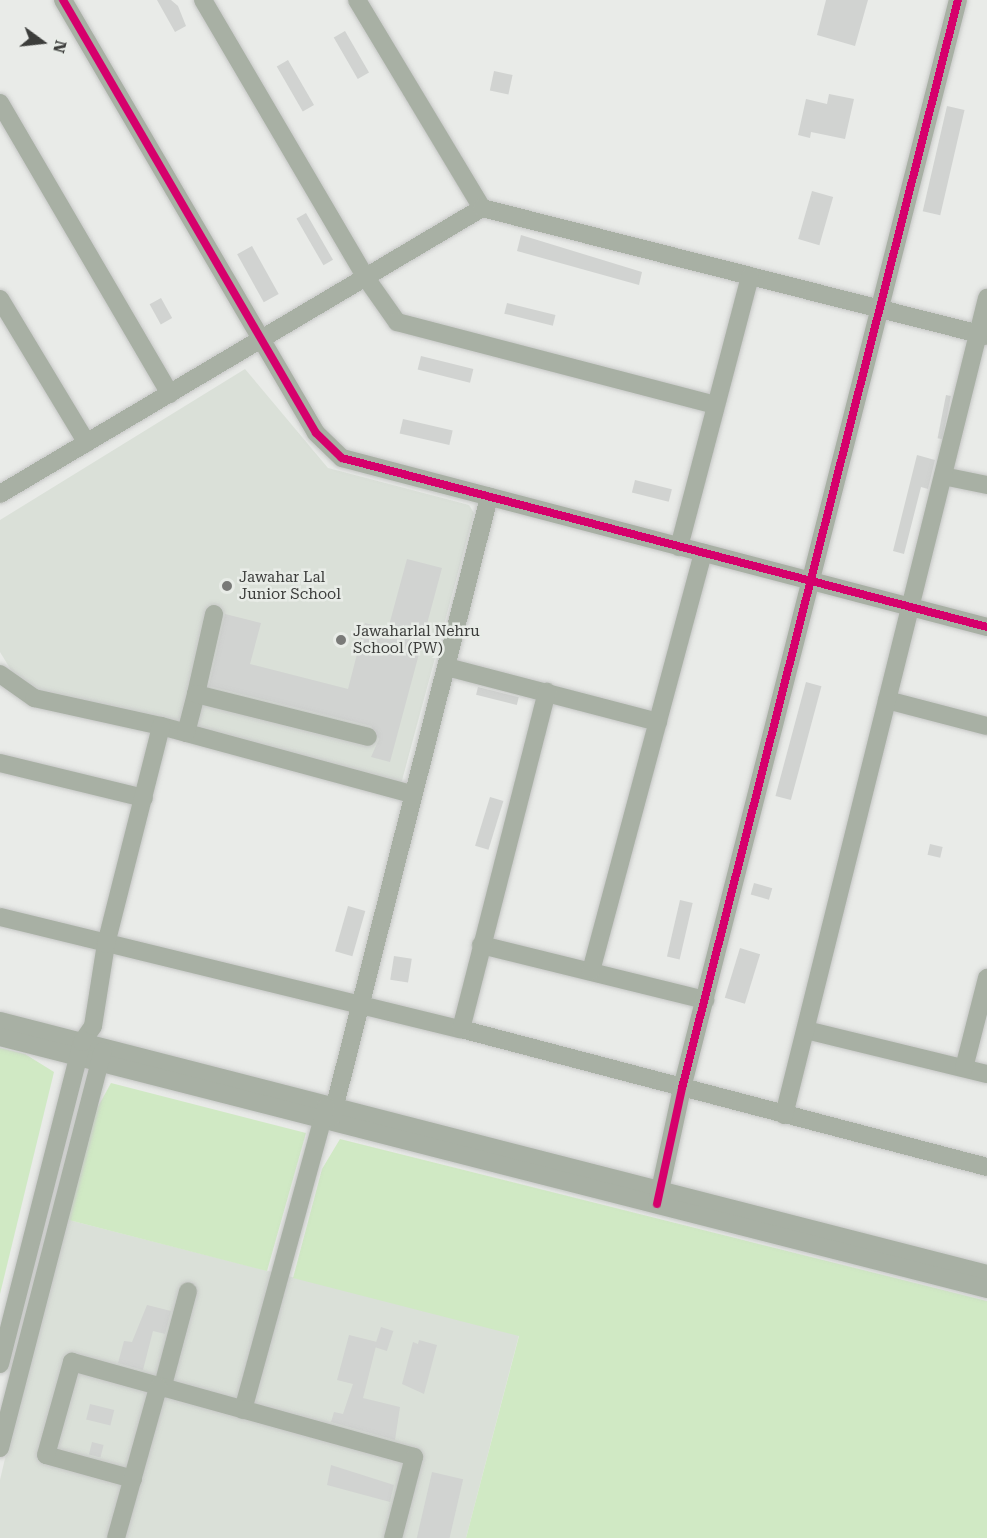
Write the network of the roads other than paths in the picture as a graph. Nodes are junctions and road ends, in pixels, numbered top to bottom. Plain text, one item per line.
1 (63, 0) edge
2 (203, 0) edge
3 (357, 0) edge
4 (958, 0) edge
5 (0, 103) edge
6 (482, 208) junction
7 (750, 276) junction
8 (366, 278) junction
9 (987, 298) edge
10 (0, 299) edge
11 (880, 310) junction
12 (982, 335) edge
13 (261, 340) junction
14 (170, 394) junction
15 (715, 405) junction
16 (87, 443) junction
17 (943, 476) junction
18 (987, 485) edge
19 (0, 494) edge
20 (489, 497) junction
21 (679, 546) junction
22 (703, 553) junction
23 (813, 581) junction
24 (910, 607) junction
25 (214, 614) dead end
26 (987, 627) edge
27 (447, 667) junction
28 (0, 674) edge
29 (547, 692) junction
30 (196, 694) junction
31 (887, 700) junction
32 (658, 722) junction
33 (161, 726) junction
34 (987, 726) edge
35 (186, 733) junction
36 (368, 737) dead end
37 (0, 763) edge
38 (411, 794) junction
39 (144, 798) junction
40 (0, 917) edge
41 (106, 944) junction
42 (481, 945) junction
43 (591, 971) junction
44 (987, 978) edge
45 (705, 1000) junction
46 (360, 1006) junction
47 (0, 1021) edge
48 (93, 1026) junction
49 (462, 1029) junction
50 (806, 1030) junction
51 (0, 1037) edge
52 (80, 1050) junction
53 (102, 1055) junction
54 (964, 1068) junction
55 (987, 1074) edge
56 (682, 1088) junction
57 (329, 1113) junction
58 (784, 1115) junction
59 (987, 1167) edge
60 (658, 1197) junction
61 (987, 1274) edge
62 (987, 1289) edge
63 (188, 1291) dead end
64 (0, 1364) edge
65 (160, 1388) junction
66 (243, 1410) junction
67 (0, 1448) edge
68 (133, 1479) junction
69 (117, 1538) edge
70 (393, 1538) edge

1 - 13 street
2 - 8 street
3 - 6 street
4 - 11 street
5 - 14 street
6 - 7 street
6 - 8 street
7 - 11 street
7 - 15 street
8 - 13 street
8 - 15 street
9 - 12 street
10 - 16 street
11 - 12 street
11 - 23 street
12 - 17 street
13 - 14 street
13 - 20 street
14 - 16 street
15 - 21 street
16 - 19 street
17 - 18 street
17 - 24 street
20 - 21 street
20 - 27 street
21 - 22 street
22 - 23 street
22 - 32 street
23 - 24 street
23 - 45 street
24 - 26 street
24 - 31 street
25 - 30 street
27 - 29 street
27 - 38 street
28 - 33 street
29 - 32 street
29 - 42 street
30 - 35 street
30 - 36 street
31 - 34 street
31 - 50 street
32 - 43 street
33 - 35 street
33 - 39 street
35 - 38 street
37 - 39 street
38 - 46 street
39 - 41 street
40 - 41 street
41 - 46 street
41 - 48 street
42 - 43 street
42 - 49 street
43 - 45 street
44 - 54 street
45 - 56 street
46 - 49 street
46 - 57 street
47 - 52 street
48 - 52 street
48 - 53 street
49 - 56 street
50 - 54 street
50 - 58 street
51 - 52 street
52 - 53 street
52 - 64 street
53 - 57 street
53 - 67 street
54 - 55 street
56 - 58 street
56 - 60 street
57 - 60 street
57 - 66 street
58 - 59 street
60 - 61 street
60 - 62 street
63 - 65 street
65 - 66 street
65 - 68 street
65 - 68 street
66 - 70 street
68 - 69 street

